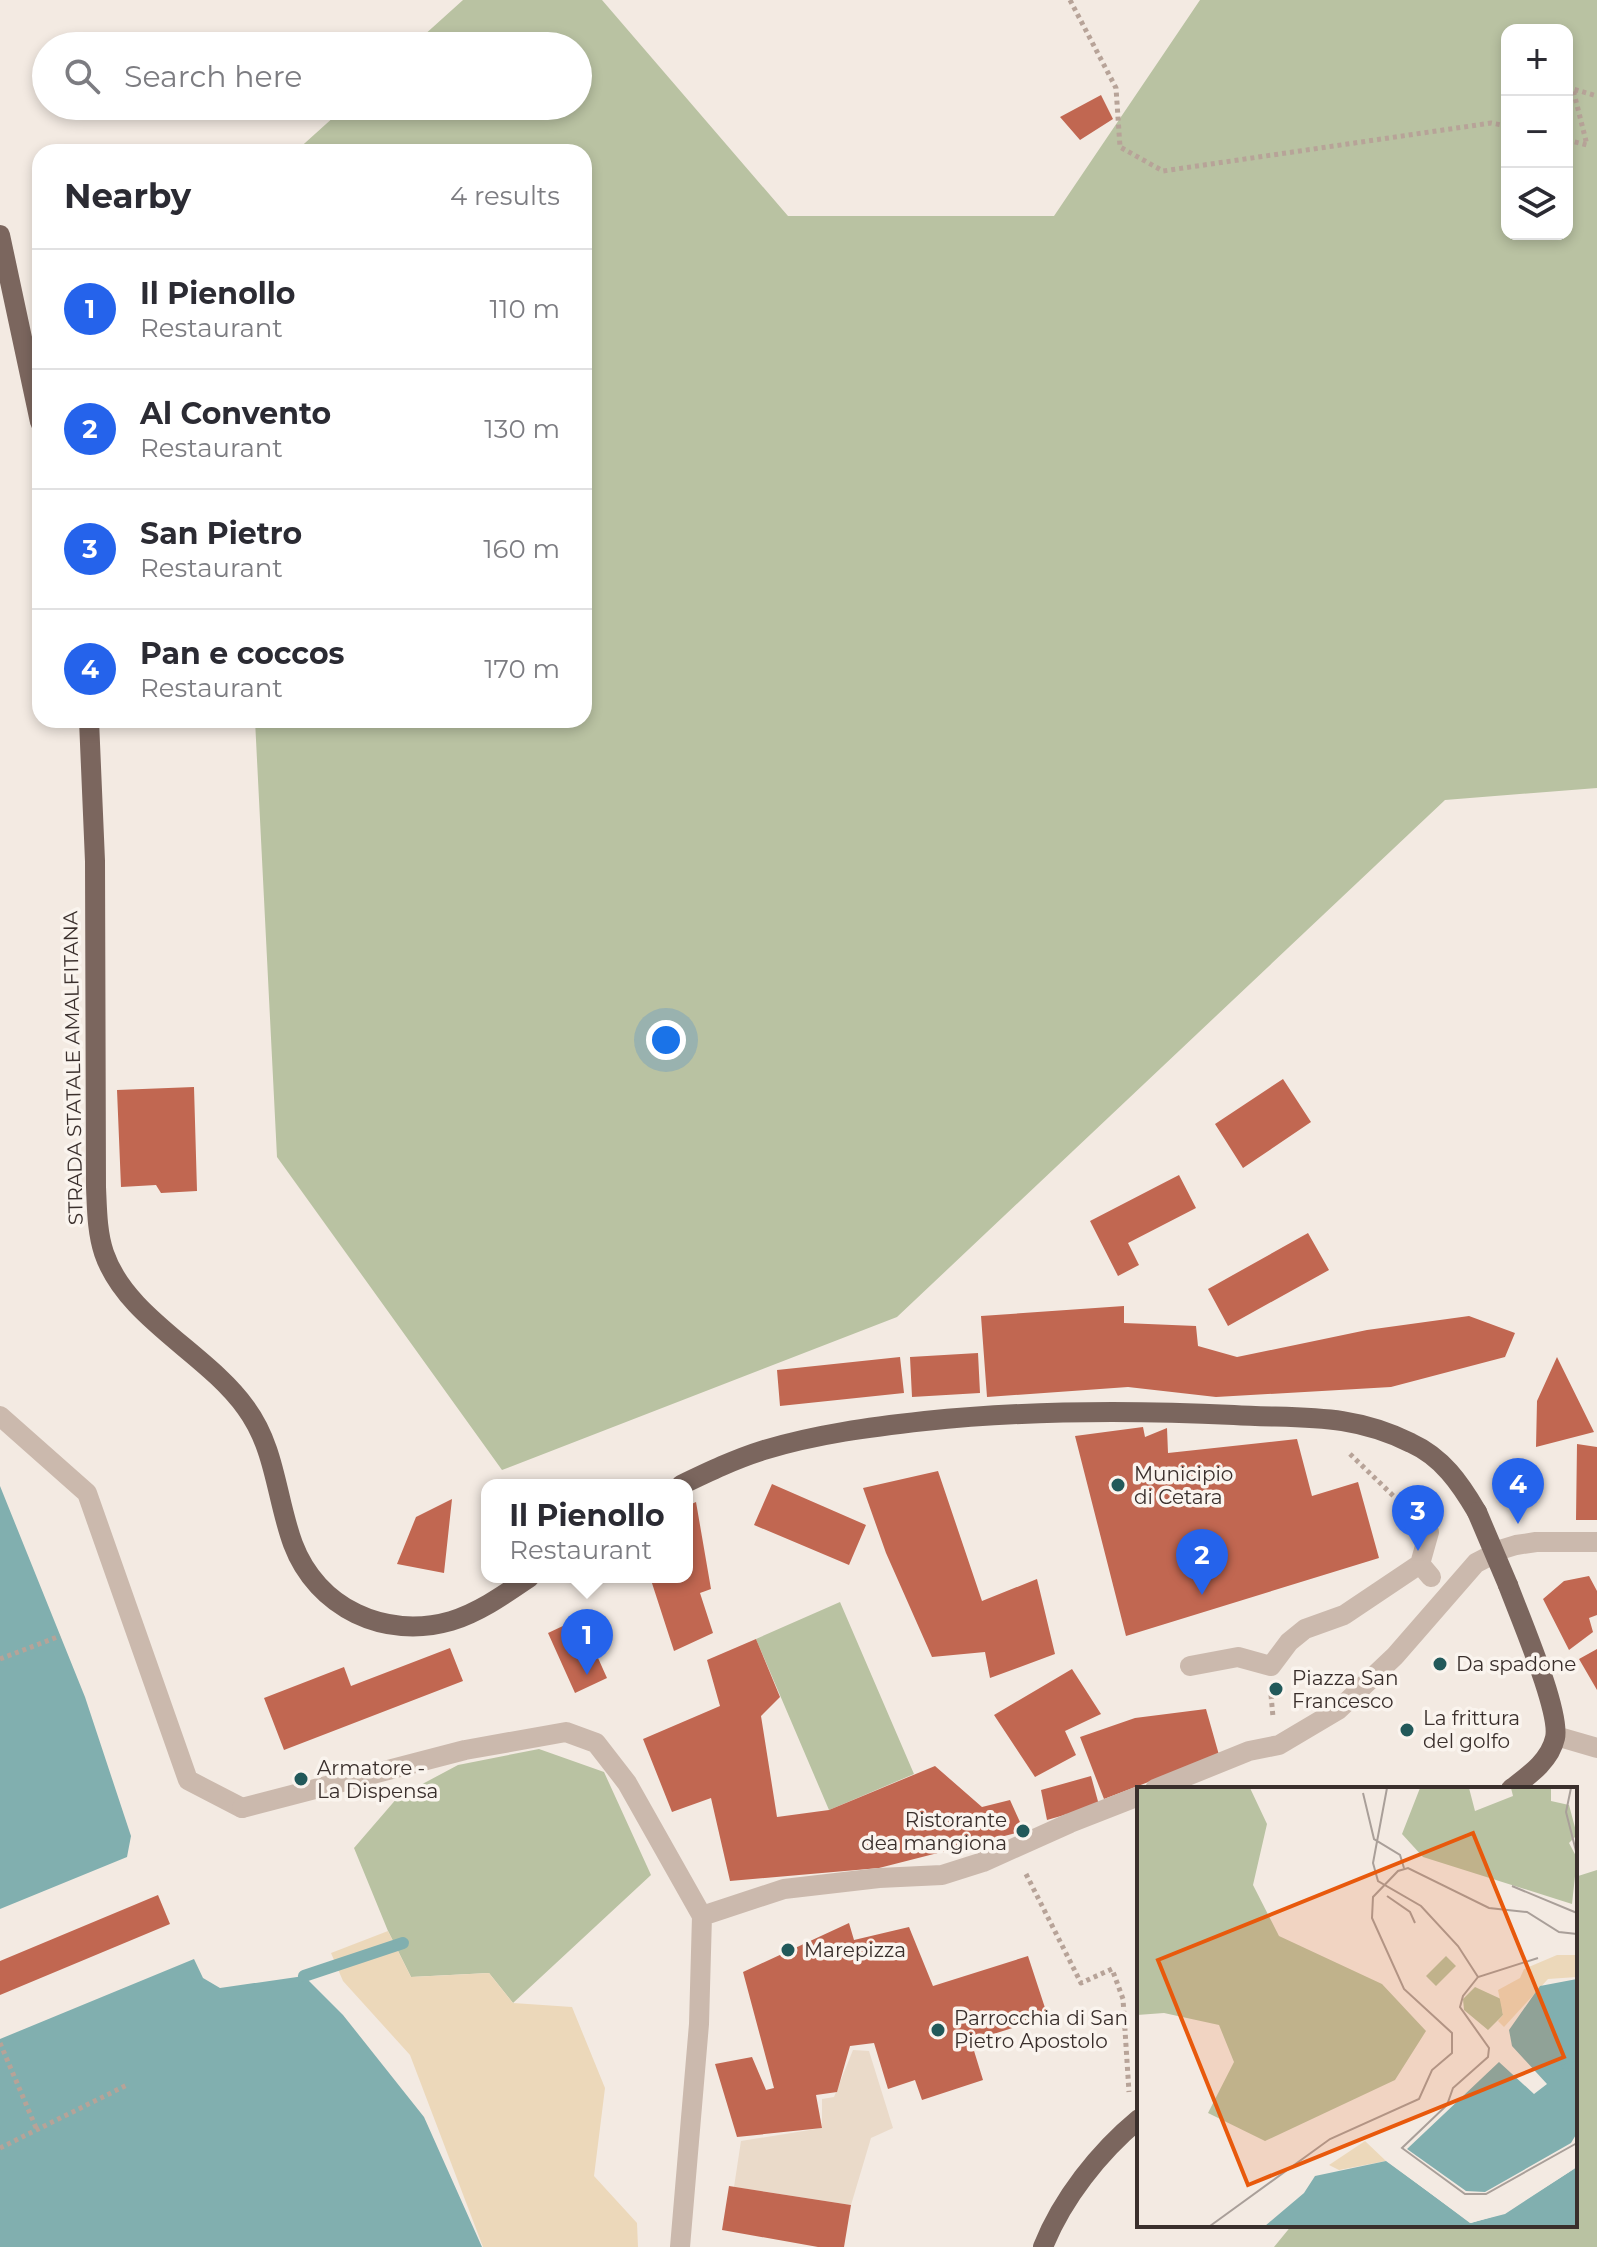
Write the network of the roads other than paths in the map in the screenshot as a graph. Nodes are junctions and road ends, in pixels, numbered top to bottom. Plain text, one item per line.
1 (0, 235) edge
2 (32, 385) edge
3 (89, 728) edge
4 (0, 1416) edge
5 (693, 1479) edge
6 (1429, 1532) road end
7 (1597, 1542) edge
8 (520, 1583) edge
9 (1190, 1666) dead end
10 (1556, 1736) junction
11 (1597, 1748) edge
12 (1160, 1787) edge
13 (1513, 1787) edge
14 (1137, 1797) edge
15 (702, 1916) junction
16 (1135, 2122) edge
17 (680, 2247) edge
18 (1043, 2247) edge

1 - 2 main road
3 - 8 main road, STRADA STATALE AMALFITANA
4 - 15 street
5 - 10 main road, bridge
6 - 9 street
7 - 12 street
10 - 11 street
10 - 13 main road
14 - 15 street
15 - 17 street
16 - 18 main road

